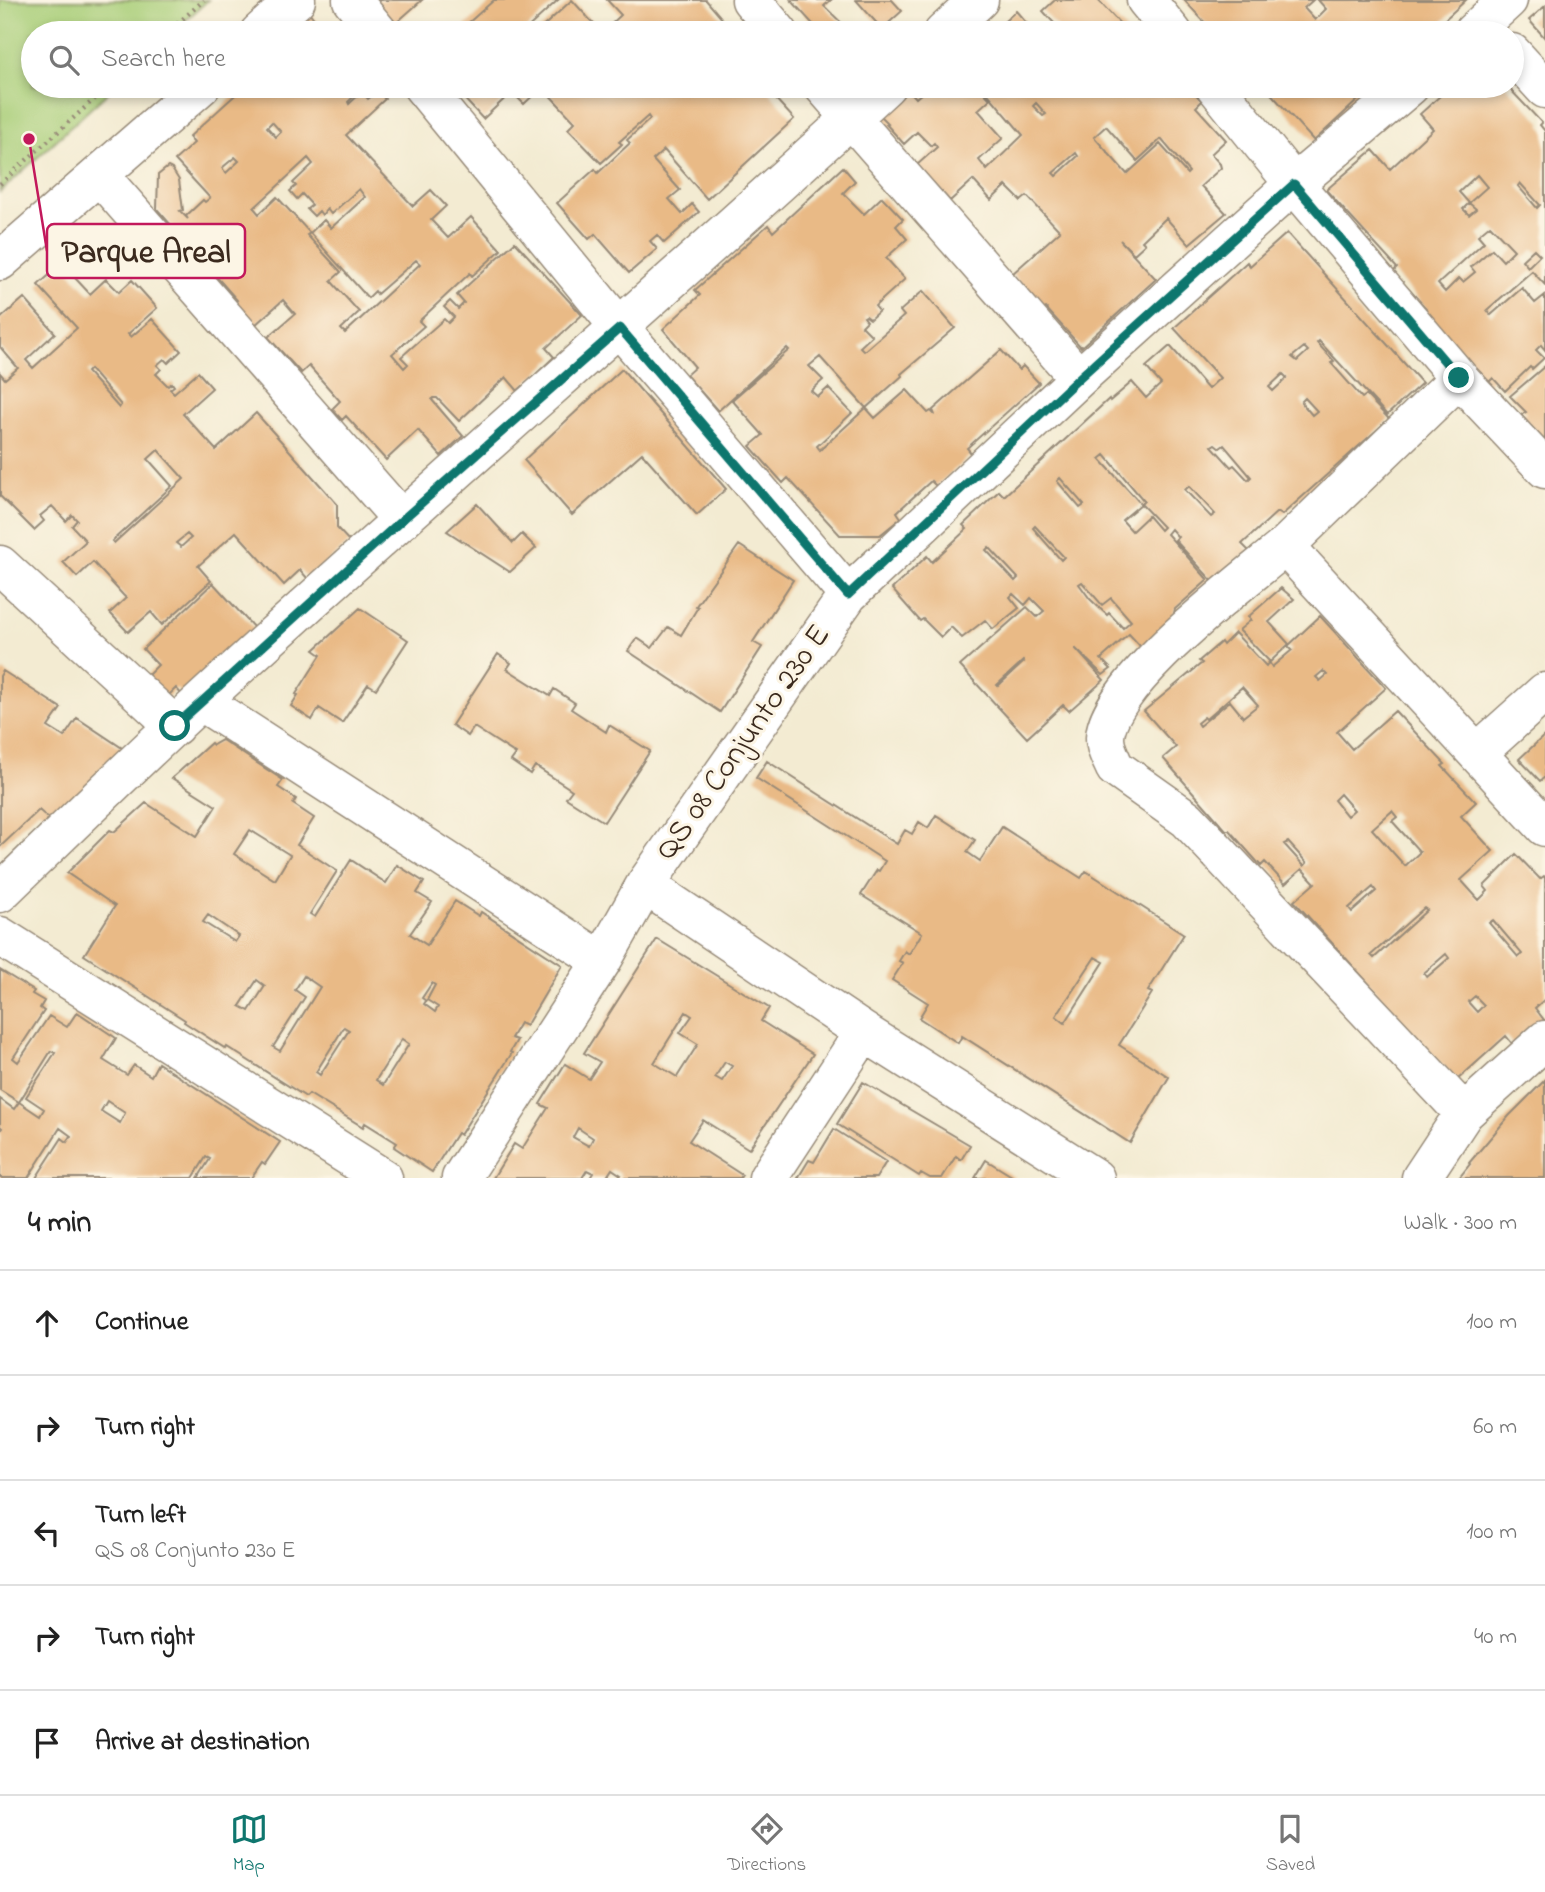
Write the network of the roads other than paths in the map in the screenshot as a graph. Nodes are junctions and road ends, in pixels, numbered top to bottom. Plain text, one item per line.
1 (296, 0) edge
2 (352, 0) edge
3 (751, 0) edge
4 (979, 0) edge
5 (1146, 0) edge
6 (272, 21) edge
7 (369, 21) edge
8 (769, 21) edge
9 (956, 21) edge
10 (1163, 21) edge
11 (1524, 66) edge
12 (1545, 89) edge
13 (188, 98) edge
14 (432, 98) edge
15 (834, 98) edge
16 (873, 98) edge
17 (1225, 98) edge
18 (1396, 98) edge
19 (851, 118) junction
20 (100, 176) junction
21 (1294, 184) junction
22 (0, 261) edge
23 (620, 328) junction
24 (1079, 378) junction
25 (1459, 378) junction
26 (1545, 469) edge
27 (402, 520) junction
28 (1286, 546) junction
29 (0, 565) edge
30 (848, 595) junction
31 (1545, 692) edge
32 (188, 714) junction
33 (1477, 753) junction
34 (1545, 827) edge
35 (645, 885) junction
36 (0, 893) edge
37 (0, 936) edge
38 (602, 961) junction
39 (864, 1032) junction
40 (1545, 1040) edge
41 (1464, 1113) junction
42 (383, 1178) edge
43 (461, 1178) edge
44 (768, 1178) edge
45 (1095, 1178) edge
46 (1421, 1178) edge

1 - 6 street
2 - 7 street
3 - 8 street
4 - 9 street
5 - 10 street
11 - 12 street
13 - 20 street
14 - 23 street
15 - 19 street
16 - 19 street
17 - 21 street
18 - 21 street, QS 08 Conjunto 230 E
19 - 23 street
19 - 24 street
20 - 22 street
20 - 27 street
21 - 24 street, QS 08 Conjunto 230 E
21 - 25 street
23 - 27 street
23 - 30 street
24 - 30 street, QS 08 Conjunto 230 E
25 - 26 street
25 - 28 street
27 - 32 street
28 - 33 street
28 - 41 street
29 - 32 street
30 - 35 street, QS 08 Conjunto 230 E
31 - 33 street
32 - 36 street
32 - 38 street
33 - 34 street
35 - 38 street, QS 08 Conjunto 230 E
35 - 39 street
37 - 42 street
38 - 43 street, QS 08 Conjunto 230 E
39 - 44 street
39 - 45 street
40 - 41 street
41 - 46 street

